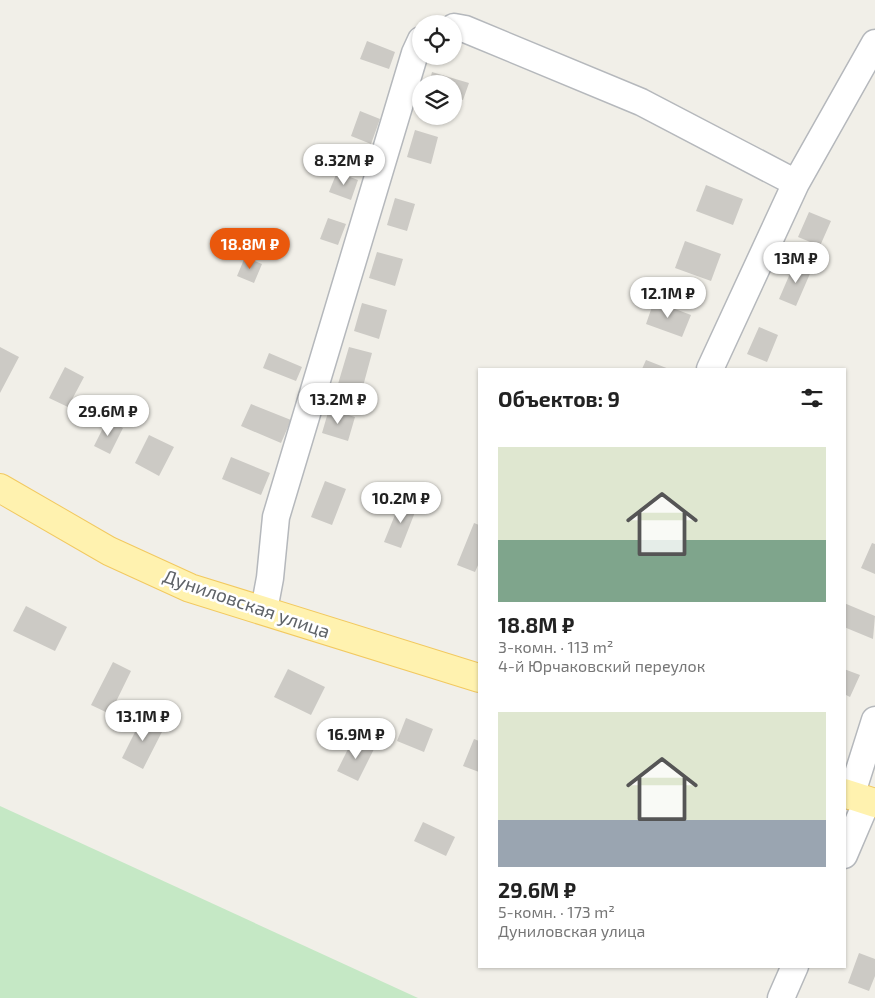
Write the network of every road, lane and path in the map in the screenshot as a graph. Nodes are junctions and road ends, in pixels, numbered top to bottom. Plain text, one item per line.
1 (462, 28) edge
2 (875, 43) edge
3 (412, 65) edge
4 (796, 183) junction
5 (710, 368) edge
6 (0, 488) edge
7 (264, 610) junction
8 (478, 678) edge
9 (875, 720) edge
10 (859, 798) edge
11 (846, 847) edge
12 (794, 968) edge
13 (781, 998) edge

1 - 4 street
2 - 4 street
3 - 7 street
4 - 5 street
6 - 7 main road, Дуниловская улица
7 - 8 main road, Дуниловская улица
9 - 10 street
10 - 11 street
12 - 13 street

